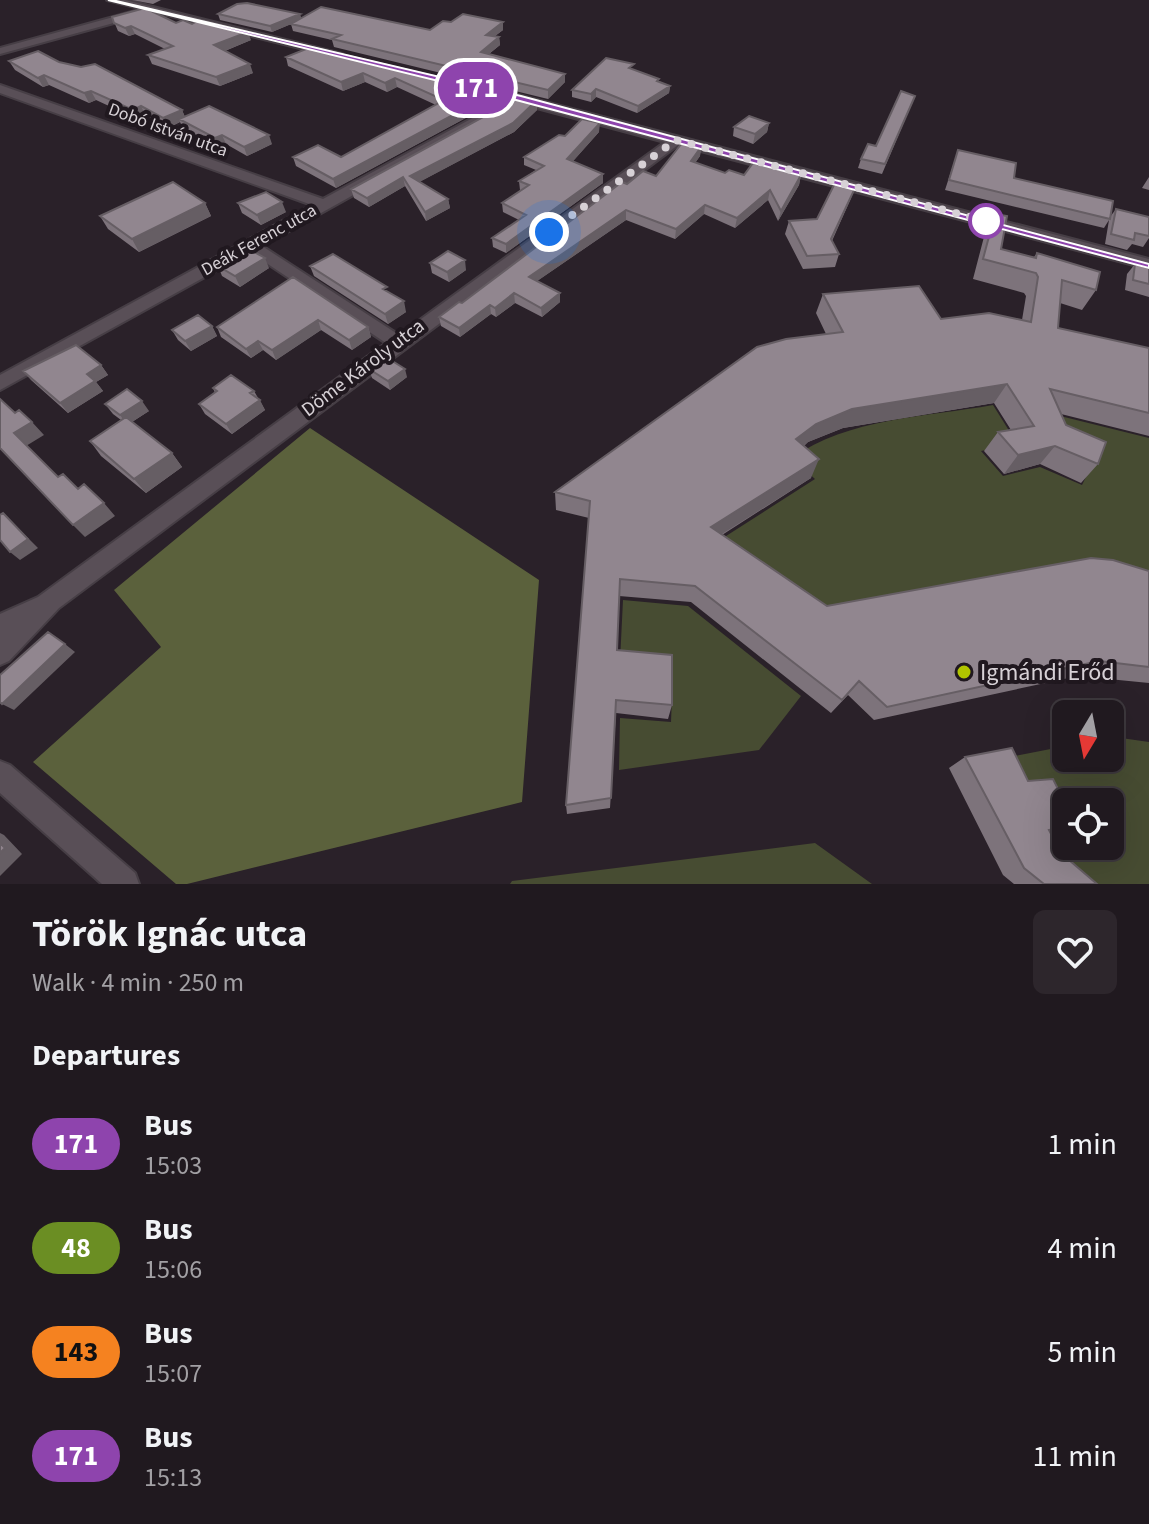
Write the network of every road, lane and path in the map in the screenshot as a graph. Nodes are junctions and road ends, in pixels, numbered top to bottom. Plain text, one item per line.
1 (112, 0) edge
2 (150, 10) junction
3 (0, 51) edge
4 (349, 58) edge
5 (457, 83) edge
6 (0, 89) edge
7 (518, 98) junction
8 (676, 140) junction
9 (324, 204) junction
10 (249, 244) junction
11 (1149, 264) edge
12 (397, 342) junction
13 (0, 383) edge
14 (51, 600) junction
15 (0, 627) edge
16 (0, 653) edge
17 (0, 775) edge
18 (124, 884) edge

1 - 2 street
2 - 3 street
2 - 4 street
5 - 7 street
6 - 9 street, Dobó István utca
7 - 8 street
7 - 9 street, Deák Ferenc utca
8 - 11 street
8 - 12 street, Döme Károly utca
9 - 10 street, Deák Ferenc utca
10 - 12 street
10 - 13 street, Deák Ferenc utca
12 - 14 street, Döme Károly utca
14 - 15 street, Döme Károly utca
14 - 16 street, Döme Károly utca
17 - 18 street

